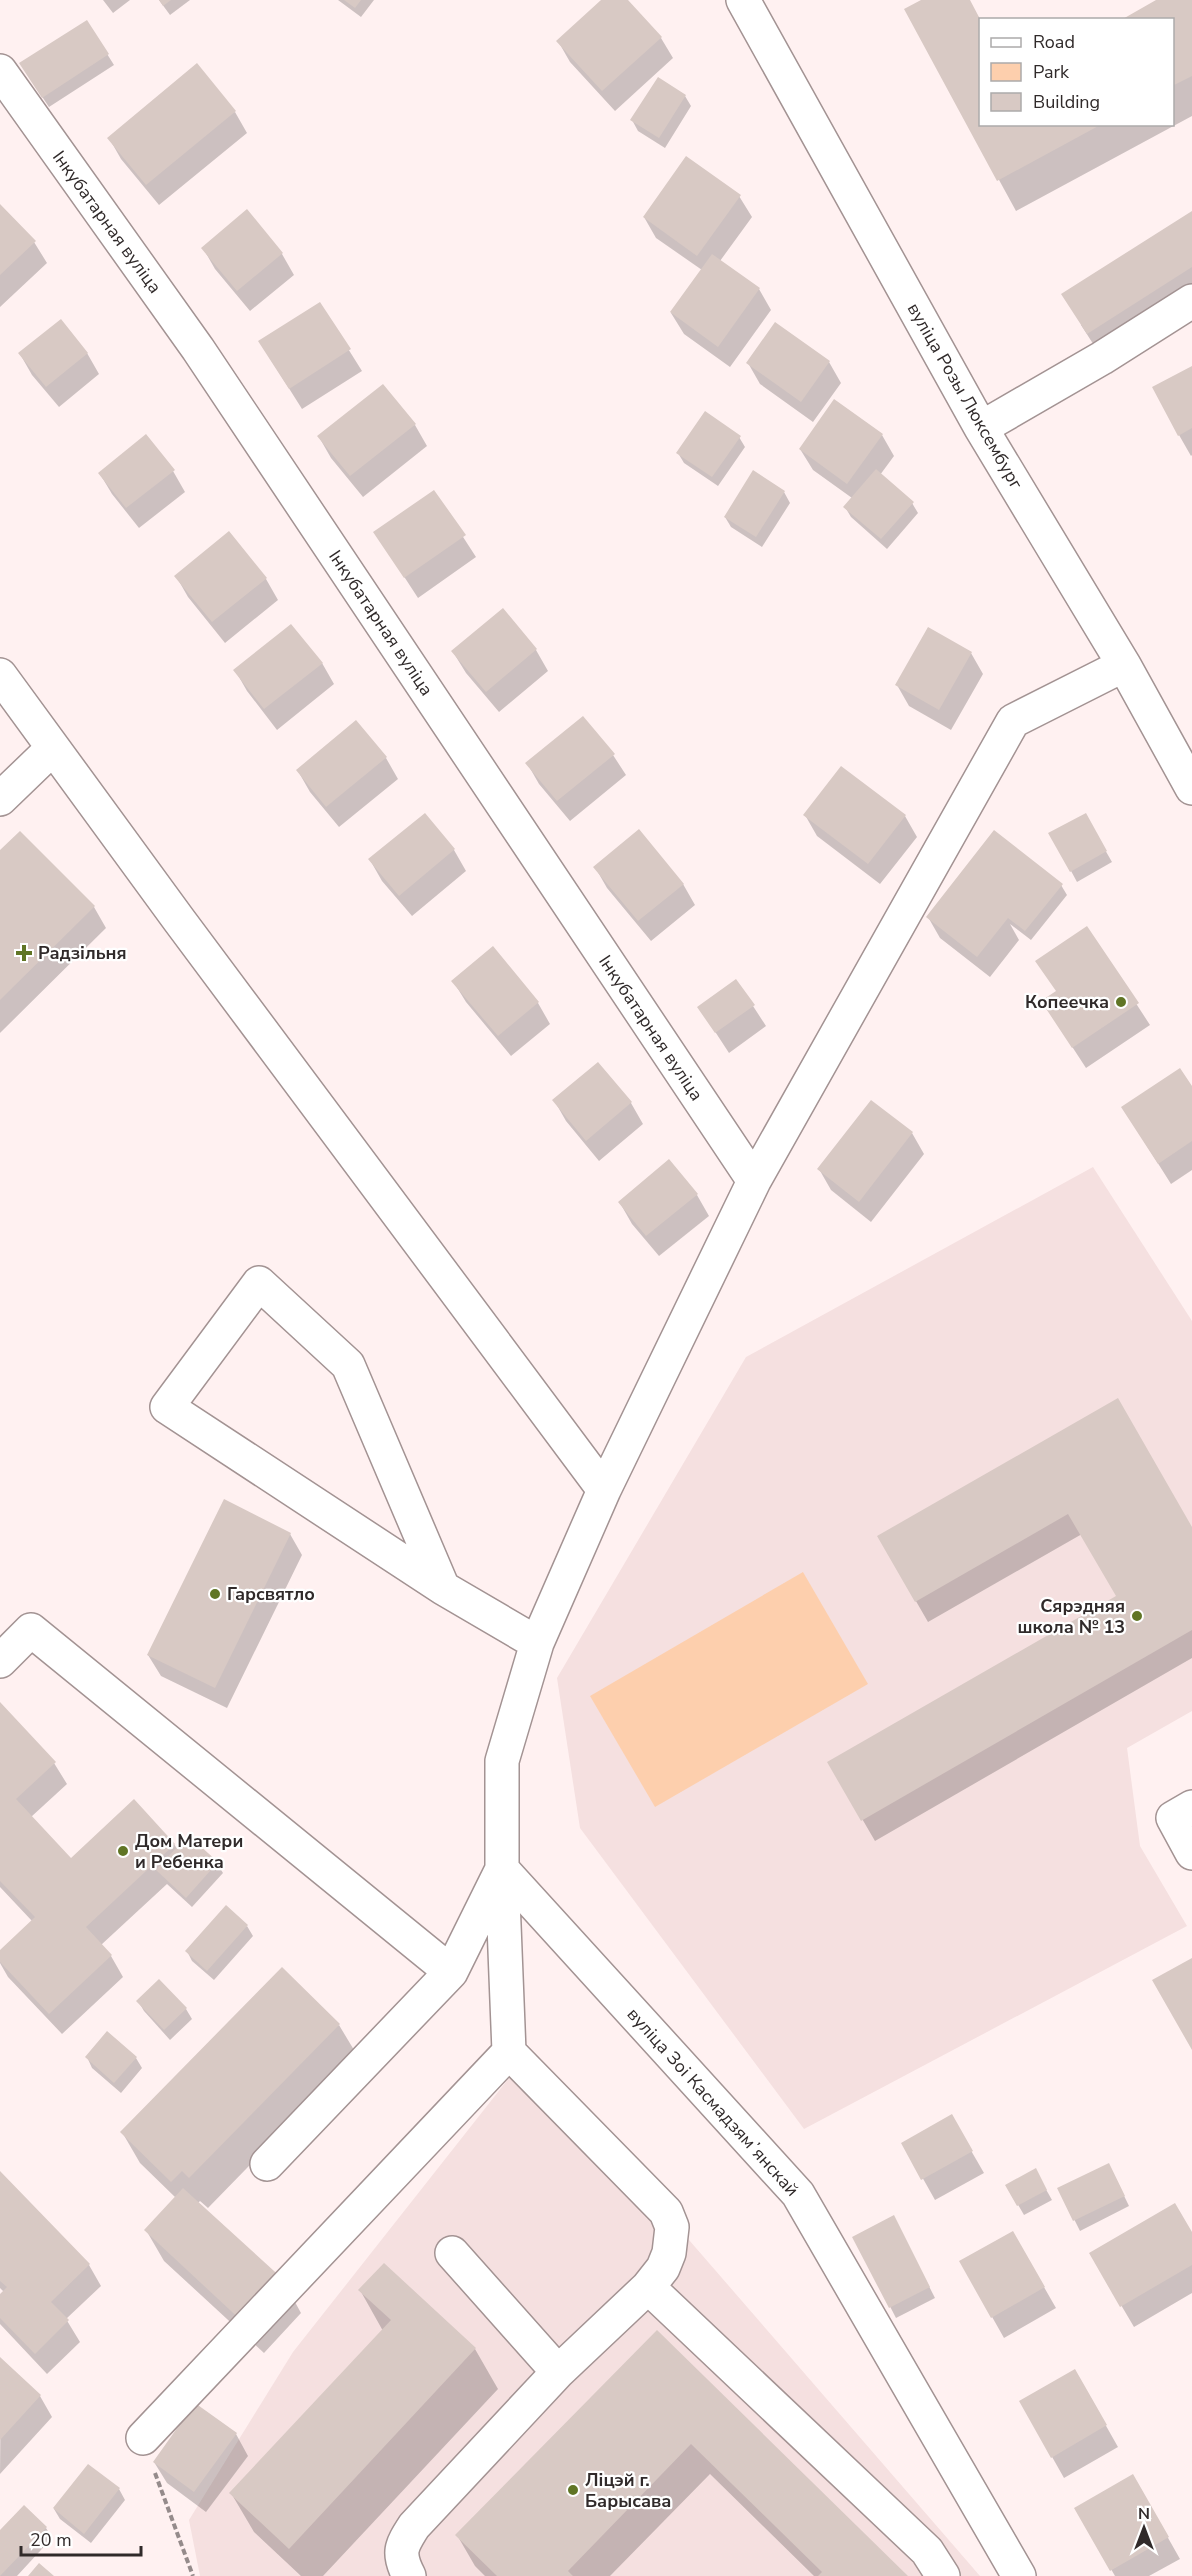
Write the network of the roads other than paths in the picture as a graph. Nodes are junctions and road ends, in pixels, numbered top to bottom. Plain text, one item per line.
1 (743, 0) edge
2 (0, 72) edge
3 (1192, 301) edge
4 (981, 428) junction
5 (1124, 665) junction
6 (0, 675) edge
7 (53, 748) junction
8 (1192, 788) edge
9 (0, 799) edge
10 (753, 1181) junction
11 (604, 1490) junction
12 (443, 1588) junction
13 (537, 1643) junction
14 (0, 1661) edge
15 (1192, 1807) edge
16 (1192, 1853) edge
17 (502, 1869) junction
18 (451, 1972) junction
19 (509, 2052) junction
20 (267, 2164) dead end
21 (452, 2253) dead end
22 (648, 2288) junction
23 (558, 2372) junction
24 (143, 2438) road end
25 (409, 2576) edge
26 (943, 2576) edge
27 (1019, 2576) edge

1 - 4 street, вуліца Розы Люксембург
2 - 10 street, Інкубатарная вуліца
3 - 4 street
4 - 5 street, вуліца Розы Люксембург
5 - 8 street, вуліца Розы Люксембург
5 - 10 street
6 - 7 street
7 - 9 street
7 - 11 street
10 - 11 street
11 - 13 street
12 - 12 street
12 - 13 street
13 - 17 street
14 - 18 street
15 - 16 street
17 - 18 street
17 - 19 street
17 - 27 street, вуліца Зоі Касмадзямʼянскай
18 - 20 street
19 - 22 street
19 - 24 street
21 - 23 street
22 - 23 street
22 - 26 street
23 - 25 street

